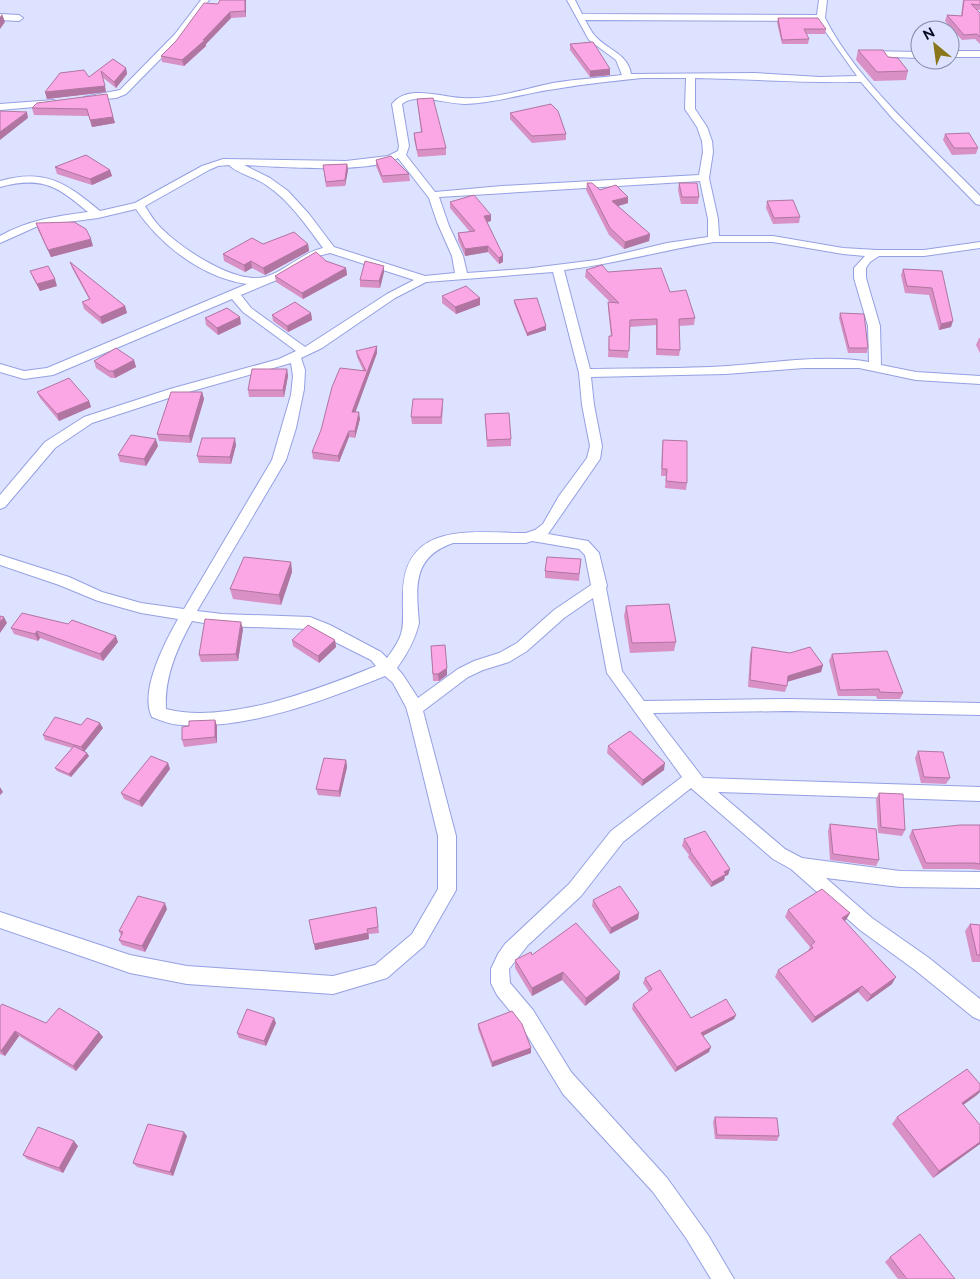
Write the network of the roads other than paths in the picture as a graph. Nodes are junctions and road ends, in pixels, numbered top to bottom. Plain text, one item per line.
1 (205, 0) edge
2 (571, 0) edge
3 (823, 0) edge
4 (0, 17) edge
5 (580, 17) junction
6 (19, 18) dead end
7 (821, 18) junction
8 (846, 54) junction
9 (960, 54) edge
10 (980, 54) edge
11 (910, 55) edge
12 (692, 76) junction
13 (627, 77) junction
14 (863, 79) junction
15 (81, 100) edge
16 (66, 102) edge
17 (0, 107) edge
18 (401, 155) junction
19 (228, 162) junction
20 (704, 178) junction
21 (0, 184) edge
22 (432, 195) junction
23 (980, 202) edge
24 (139, 206) junction
25 (98, 215) junction
26 (714, 239) junction
27 (0, 240) edge
28 (980, 245) edge
29 (330, 250) junction
30 (843, 251) junction
31 (876, 253) junction
32 (558, 268) junction
33 (860, 268) junction
34 (461, 276) junction
35 (268, 279) junction
36 (424, 280) junction
37 (234, 294) junction
38 (300, 354) junction
39 (875, 366) junction
40 (0, 368) edge
41 (585, 373) junction
42 (980, 380) edge
43 (0, 504) edge
44 (534, 537) junction
45 (0, 560) edge
46 (600, 586) junction
47 (186, 614) junction
48 (388, 668) junction
49 (641, 707) junction
50 (415, 709) junction
51 (980, 709) edge
52 (695, 781) junction
53 (980, 794) edge
54 (797, 864) junction
55 (980, 880) edge
56 (0, 920) edge
57 (980, 1011) edge
58 (723, 1279) edge

1 - 15 street
2 - 5 street
3 - 7 street
4 - 6 street
5 - 7 street
5 - 13 street
7 - 8 street
8 - 11 street
8 - 14 street
9 - 10 street
12 - 13 street
12 - 14 street
12 - 20 street
13 - 18 street
14 - 23 street
16 - 17 street
18 - 19 street
18 - 22 street
19 - 24 street
19 - 29 street
20 - 22 street
20 - 26 street
21 - 25 street
22 - 34 street
24 - 25 street
24 - 35 street
25 - 27 street
26 - 30 street
26 - 32 street
28 - 31 street
29 - 35 street
29 - 36 street
30 - 31 street
30 - 33 street
31 - 33 street
32 - 34 street
32 - 41 street
33 - 39 street
34 - 36 street
35 - 37 street
36 - 38 street
37 - 38 street
37 - 40 street
38 - 43 street
38 - 47 street
39 - 41 street
39 - 42 street
41 - 44 street
44 - 46 street
44 - 48 street
45 - 47 street
46 - 49 street
46 - 50 street
47 - 48 street
47 - 48 street
48 - 50 street
49 - 51 street
49 - 52 street
50 - 56 street
52 - 53 street
52 - 54 street
52 - 58 street
54 - 55 street
54 - 57 street

